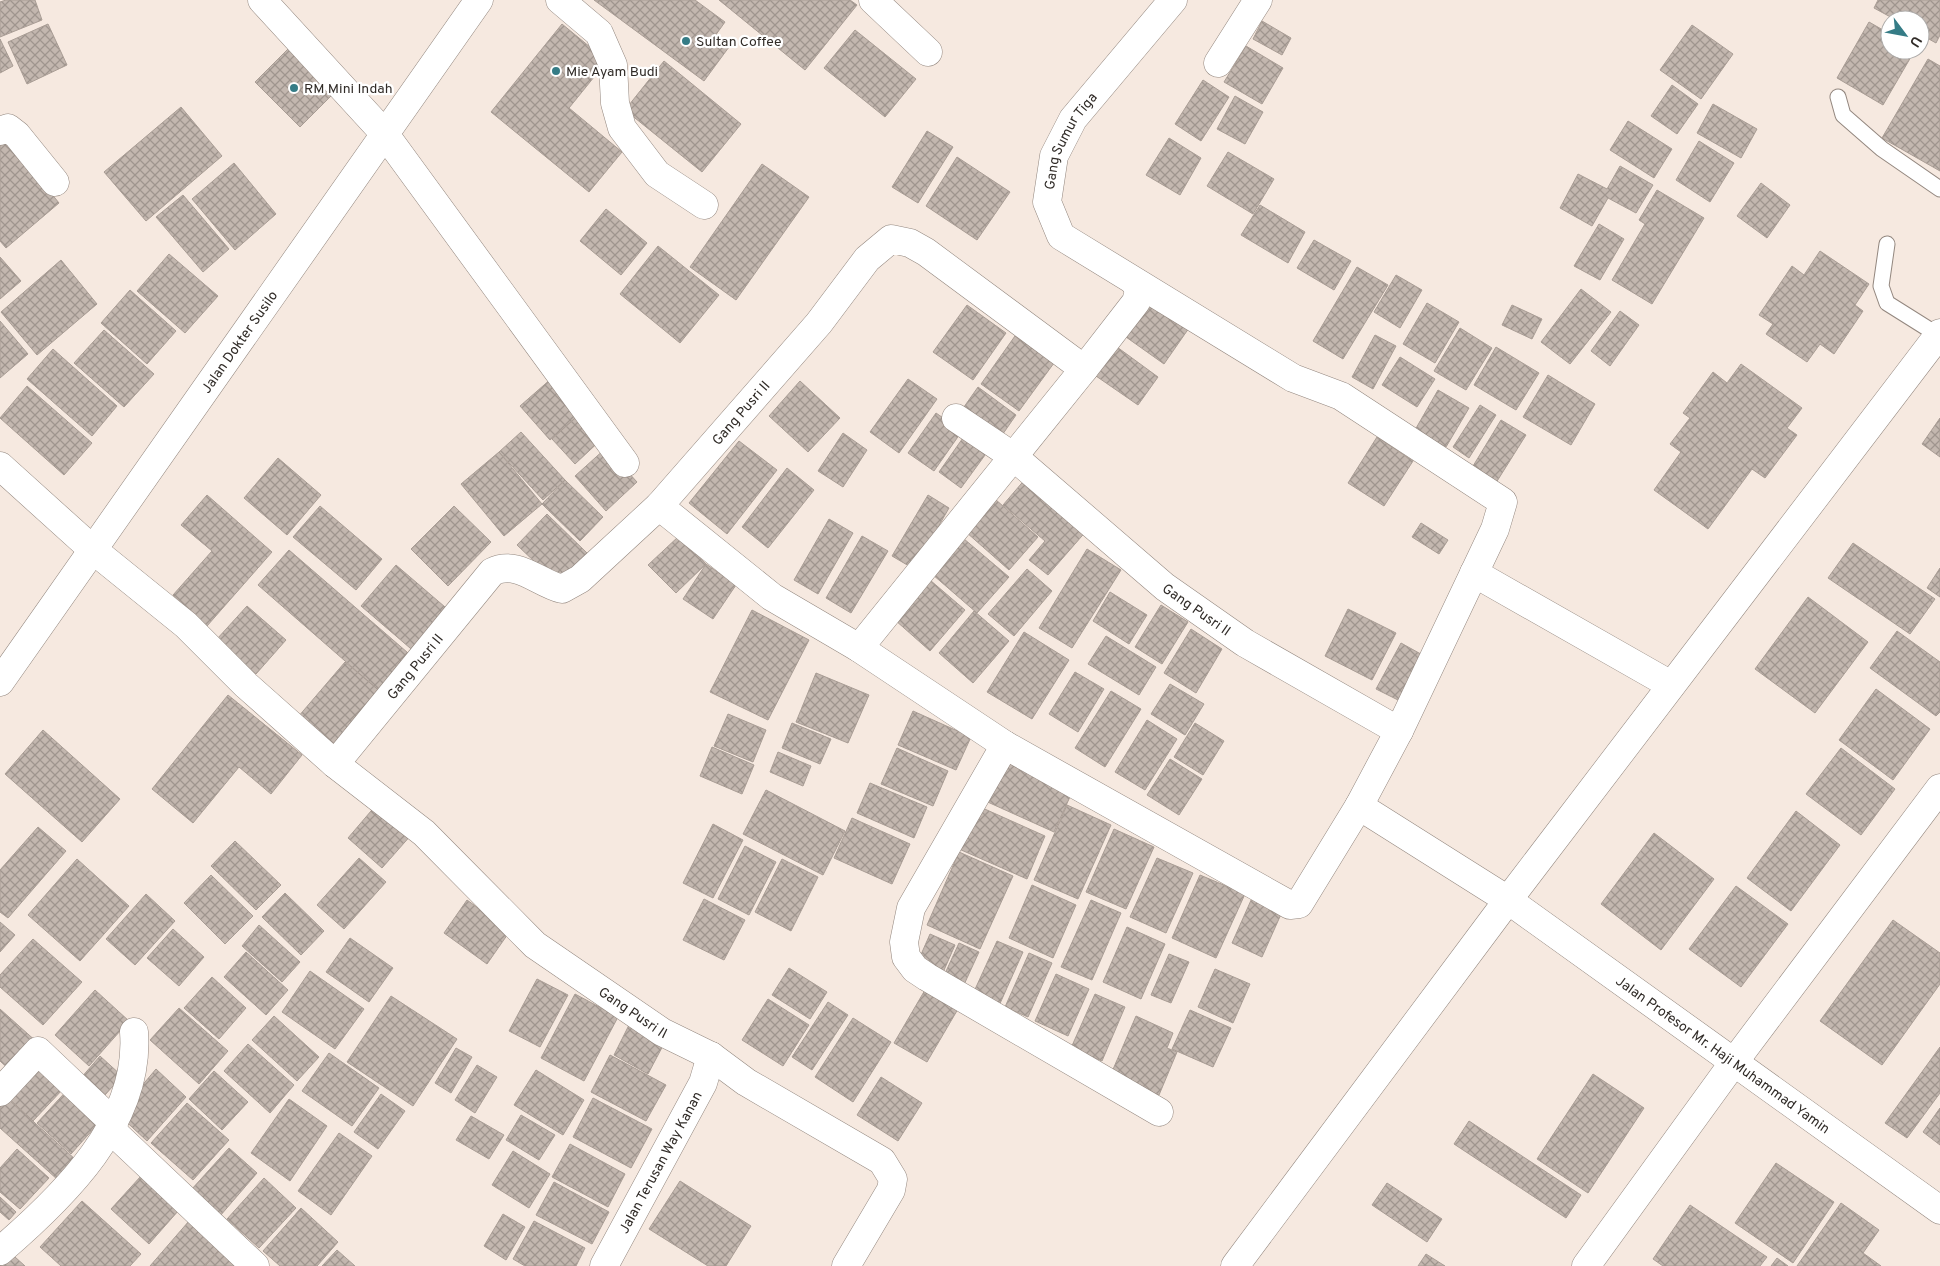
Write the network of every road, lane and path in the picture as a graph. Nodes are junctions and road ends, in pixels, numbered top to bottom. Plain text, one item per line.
1 (262, 0) edge
2 (479, 0) edge
3 (560, 0) edge
4 (873, 0) edge
5 (1173, 0) edge
6 (1258, 0) edge
7 (928, 52) dead end
8 (1218, 63) dead end
9 (1838, 97) dead end
10 (0, 131) edge
11 (384, 133) junction
12 (55, 182) dead end
13 (1940, 190) edge
14 (704, 204) dead end
15 (1887, 244) dead end
16 (1135, 282) junction
17 (1939, 334) edge
18 (1084, 369) junction
19 (956, 418) dead end
20 (1014, 456) junction
21 (625, 463) dead end
22 (0, 466) edge
23 (658, 506) junction
24 (92, 549) junction
25 (1474, 573) junction
26 (859, 648) junction
27 (0, 682) edge
28 (1671, 685) junction
29 (1399, 731) junction
30 (1005, 745) junction
31 (335, 764) junction
32 (1940, 788) edge
33 (1359, 806) junction
34 (1508, 900) junction
35 (134, 1032) dead end
36 (711, 1056) junction
37 (1734, 1062) junction
38 (0, 1092) edge
39 (1159, 1112) dead end
40 (112, 1127) junction
41 (1940, 1210) edge
42 (0, 1251) edge
43 (255, 1266) edge
44 (604, 1266) edge
45 (846, 1266) edge
46 (1235, 1266) edge
47 (1586, 1266) edge

1 - 11 street
2 - 11 street, Jalan Dokter Susilo
3 - 14 street
4 - 7 street
5 - 16 street, Gang Sumur Tiga
6 - 8 street
9 - 13 lane
10 - 12 street
11 - 21 street
11 - 24 street, Jalan Dokter Susilo
15 - 17 lane
16 - 18 street
16 - 25 street, Gang Sumur Tiga
17 - 28 street
18 - 20 street
18 - 23 street, Gang Pusri II
19 - 20 street, Gang Pusri II
20 - 26 street
20 - 29 street, Gang Pusri II
22 - 24 street, Gang Pusri II
23 - 26 street
23 - 31 street, Gang Pusri II
24 - 27 street, Jalan Dokter Susilo
24 - 31 street, Gang Pusri II
25 - 28 street
25 - 29 street
26 - 30 street
28 - 34 street
29 - 33 street
30 - 33 street
30 - 39 street
31 - 36 street, Gang Pusri II
32 - 37 street
33 - 34 street
34 - 37 street, Jalan Profesor Mr. Haji Muhammad Yamin
34 - 46 street
35 - 40 street
36 - 44 street, Jalan Terusan Way Kanan
36 - 45 street, Gang Pusri II
37 - 41 street, Jalan Profesor Mr. Haji Muhammad Yamin
37 - 47 street
38 - 40 street
40 - 42 street
40 - 43 street

